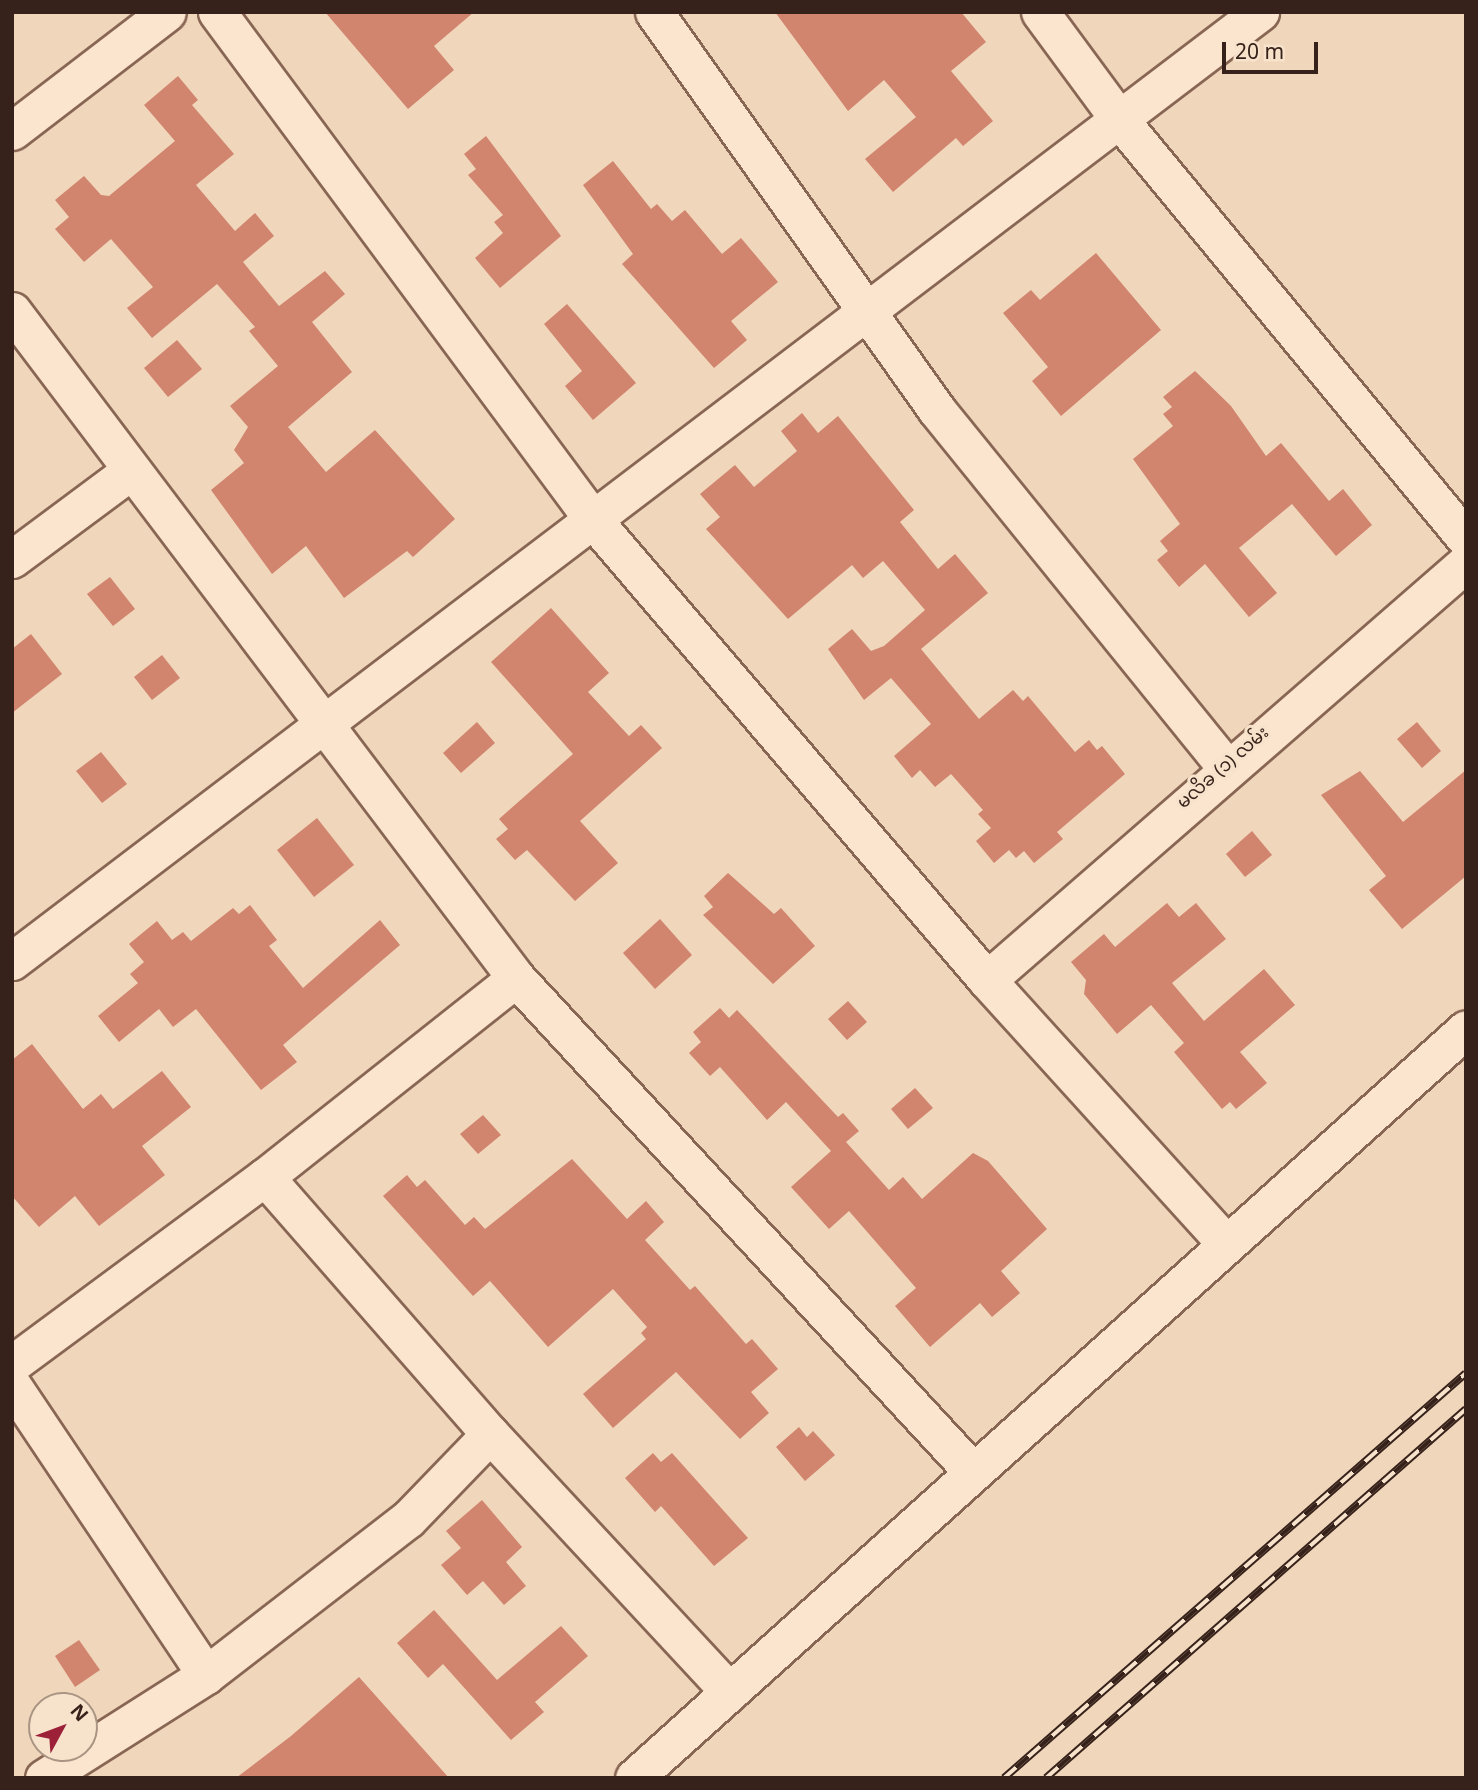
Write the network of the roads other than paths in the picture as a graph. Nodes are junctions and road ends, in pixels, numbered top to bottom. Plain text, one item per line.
1 (167, 12) edge
2 (217, 12) edge
3 (654, 12) edge
4 (1040, 12) edge
5 (1260, 12) edge
6 (1119, 119) junction
7 (12, 131) edge
8 (12, 311) edge
9 (867, 312) junction
10 (129, 472) junction
11 (594, 521) junction
12 (1466, 539) edge
13 (12, 559) edge
14 (1466, 563) edge
15 (322, 726) junction
16 (1226, 767) junction
17 (12, 961) edge
18 (516, 978) junction
19 (987, 979) junction
20 (1466, 1028) edge
21 (265, 1177) junction
22 (1226, 1244) junction
23 (12, 1364) edge
24 (12, 1385) edge
25 (491, 1434) junction
26 (973, 1472) junction
27 (206, 1675) junction
28 (730, 1692) junction
29 (44, 1778) edge
30 (634, 1778) edge

1 - 7 street
2 - 11 street
3 - 9 street
4 - 6 street
5 - 6 street
6 - 9 street
6 - 12 street
8 - 10 street
9 - 11 street
9 - 16 street
10 - 13 street
10 - 15 street
11 - 15 street
11 - 19 street
14 - 16 street, မလိခ (၁) လမ်း
15 - 17 street
15 - 18 street
16 - 19 street, မလိခ (၁) လမ်း
18 - 21 street
18 - 26 street
19 - 22 street
20 - 22 street
21 - 23 street
21 - 25 street
22 - 26 street
24 - 27 street
25 - 27 street
25 - 28 street
26 - 28 street
27 - 29 street
28 - 30 street

